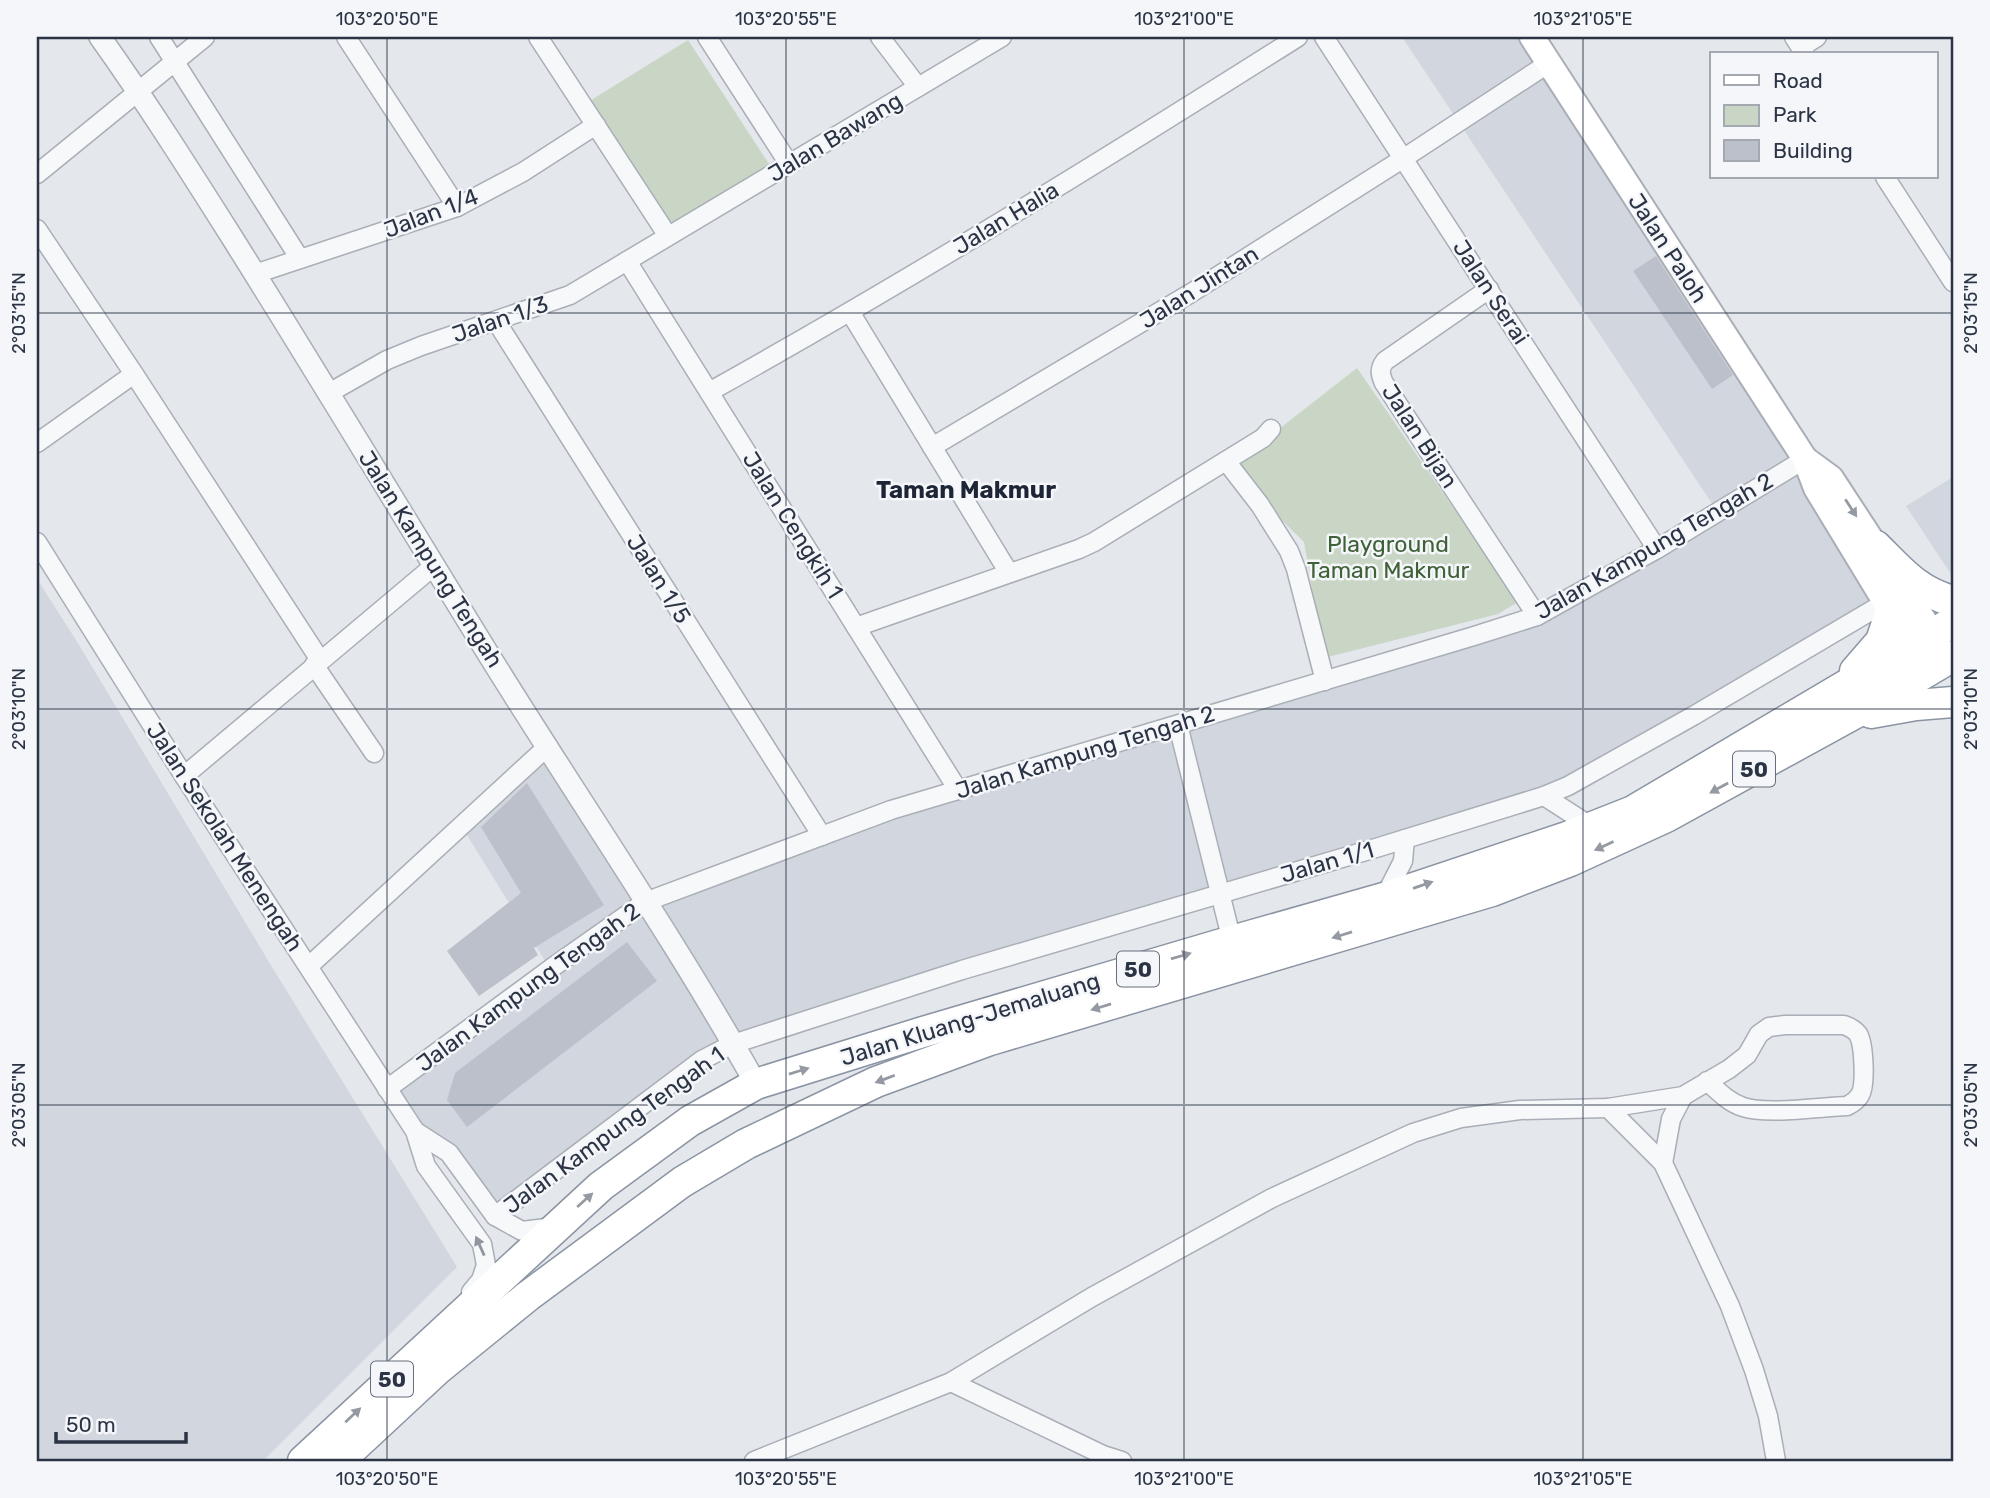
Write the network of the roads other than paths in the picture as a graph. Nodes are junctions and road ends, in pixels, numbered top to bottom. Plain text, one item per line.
1 (100, 37) edge
2 (159, 37) edge
3 (205, 37) edge
4 (346, 37) edge
5 (538, 37) edge
6 (707, 37) edge
7 (880, 37) edge
8 (1002, 37) edge
9 (1298, 37) edge
10 (1324, 37) edge
11 (1532, 37) edge
12 (1817, 37) edge
13 (1800, 46) edge
14 (174, 61) junction
15 (1549, 63) junction
16 (918, 87) junction
17 (139, 90) junction
18 (596, 125) junction
19 (1404, 159) junction
20 (789, 164) junction
21 (37, 174) edge
22 (1886, 178) edge
23 (457, 207) junction
24 (37, 229) edge
25 (668, 236) junction
26 (300, 259) junction
27 (627, 261) junction
28 (255, 274) junction
29 (1953, 282) edge
30 (1489, 289) junction
31 (850, 313) junction
32 (496, 321) junction
33 (134, 374) junction
34 (709, 392) junction
35 (329, 393) junction
36 (1271, 429) dead end
37 (37, 443) edge
38 (932, 447) junction
39 (1805, 459) junction
40 (1226, 461) junction
41 (37, 542) edge
42 (1876, 546) junction
43 (1657, 549) junction
44 (435, 565) junction
45 (1009, 573) junction
46 (1953, 601) edge
47 (1889, 607) junction
48 (1537, 616) junction
49 (856, 627) junction
50 (1933, 634) edge
51 (1953, 656) edge
52 (317, 663) junction
53 (1325, 681) junction
54 (1953, 702) edge
55 (1836, 708) junction
56 (1178, 724) junction
57 (548, 746) junction
58 (374, 753) dead end
59 (184, 776) junction
60 (958, 790) junction
61 (1544, 796) junction
62 (1592, 827) junction
63 (822, 836) junction
64 (1405, 839) junction
65 (1220, 893) junction
66 (1384, 898) junction
67 (645, 902) junction
68 (1232, 941) junction
69 (309, 966) junction
70 (733, 1044) junction
71 (1707, 1081) junction
72 (756, 1084) junction
73 (387, 1089) junction
74 (1683, 1096) junction
75 (1608, 1108) junction
76 (415, 1132) junction
77 (1663, 1163) junction
78 (495, 1216) junction
79 (555, 1227) junction
80 (430, 1343) junction
81 (951, 1382) junction
82 (303, 1461) edge
83 (338, 1461) edge
84 (754, 1461) edge
85 (1122, 1461) edge
86 (1776, 1461) edge

1 - 17 street, Jalan Kampung Tengah
2 - 14 street
3 - 14 street
4 - 23 street
5 - 18 street
6 - 20 street
7 - 16 street
8 - 16 street, Jalan Bawang
9 - 31 street, Jalan Halia
10 - 19 street, Jalan Serai
11 - 15 main road, Jalan Paloh
12 - 13 street
14 - 17 street
14 - 26 street
15 - 19 street, Jalan Jintan
15 - 39 main road, Jalan Paloh
16 - 20 street, Jalan Bawang
17 - 21 street
17 - 28 street, Jalan Kampung Tengah
18 - 23 street, Jalan 1/4
18 - 25 street
19 - 30 street, Jalan Serai
19 - 38 street, Jalan Jintan
20 - 25 street, Jalan Bawang
22 - 29 street
23 - 26 street, Jalan 1/4
24 - 33 street
25 - 27 street, Jalan 1/3
26 - 28 street, Jalan 1/4
27 - 32 street, Jalan 1/3
27 - 34 street, Jalan Cengkih 1
28 - 35 street, Jalan Kampung Tengah
30 - 43 street, Jalan Serai
30 - 48 street, Jalan Bijan
31 - 34 street, Jalan Halia
31 - 38 street
32 - 35 street, Jalan 1/3
32 - 63 street, Jalan 1/5
33 - 37 street
33 - 52 street
34 - 49 street, Jalan Cengkih 1
35 - 44 street, Jalan Kampung Tengah
36 - 40 street
38 - 45 street
39 -> 42 main road, Jalan Paloh
39 - 43 street, Jalan Kampung Tengah 2
39 - 47 main road, Jalan Paloh
40 - 45 street
40 - 53 street
41 - 59 street, Jalan Sekolah Menengah
42 - 46 highway
42 - 50 main road, Jalan Paloh
43 - 48 street, Jalan Kampung Tengah 2
44 - 52 street
44 - 57 street, Jalan Kampung Tengah
45 - 49 street
47 - 50 main road, Jalan Paloh
47 - 55 highway
47 - 61 street, Jalan 1/1
48 - 53 street, Jalan Kampung Tengah 2
49 - 60 street, Jalan Cengkih 1
50 - 55 highway, Jalan Kluang-Jemaluang / 50
51 - 55 highway, Jalan Kluang-Jemaluang / 50
52 - 58 street
52 - 59 street
53 - 56 street, Jalan Kampung Tengah 2
54 - 55 highway
55 - 62 highway, Jalan Kluang-Jemaluang / 50
55 -> 83 highway, Jalan Kluang-Jemaluang / 50
56 - 60 street, Jalan Kampung Tengah 2
56 - 65 street
57 - 67 street, Jalan Kampung Tengah
57 - 69 street
59 - 69 street, Jalan Sekolah Menengah
60 - 63 street, Jalan Kampung Tengah 2
61 - 62 street
61 - 64 street, Jalan 1/1
66 -> 62 highway, Jalan Kluang-Jemaluang / 50
63 - 67 street, Jalan Kampung Tengah 2
64 - 65 street, Jalan 1/1
64 - 66 street
65 - 68 street
65 - 70 street, Jalan 1/1
66 - 68 highway, Jalan Kluang-Jemaluang / 50
67 - 70 street, Jalan Kampung Tengah
67 - 73 street, Jalan Kampung Tengah 2
72 -> 68 highway, Jalan Kluang-Jemaluang / 50
69 - 73 street, Jalan Sekolah Menengah
70 - 72 street, Jalan Kampung Tengah
70 - 78 street, Jalan Kampung Tengah 1
71 - 71 street
71 - 74 street
79 -> 72 highway, Jalan Kluang-Jemaluang / 50
73 - 76 street, Jalan Sekolah Menengah
74 - 75 street
74 - 77 street
75 - 77 street
75 - 81 street
76 - 78 street, Jalan Sekolah Menengah
80 -> 76 street, Jalan Sekolah Menengah
77 - 86 street
78 - 79 street, Jalan Sekolah Menengah
79 - 80 highway, Jalan Kluang-Jemaluang / 50
82 -> 80 highway, Jalan Kluang-Jemaluang / 50
81 - 84 street
81 - 85 street

